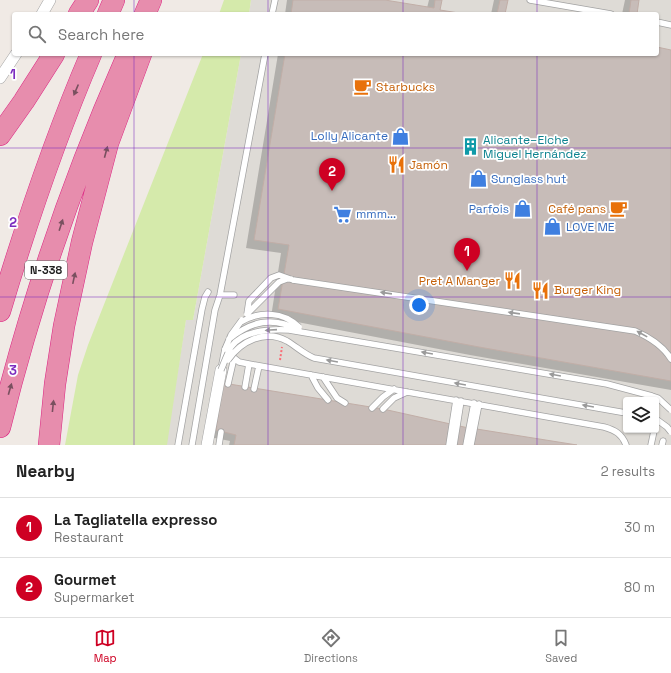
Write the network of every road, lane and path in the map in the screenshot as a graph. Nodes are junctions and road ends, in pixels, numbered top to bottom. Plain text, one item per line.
1 (50, 0) edge
2 (88, 0) edge
3 (114, 0) edge
4 (151, 0) edge
5 (162, 0) edge
6 (275, 0) edge
7 (530, 0) edge
8 (43, 12) edge
9 (80, 12) edge
10 (109, 12) edge
11 (146, 12) edge
12 (157, 12) edge
13 (272, 12) edge
14 (599, 12) edge
15 (659, 22) edge
16 (671, 25) edge
17 (15, 56) edge
18 (53, 56) edge
19 (90, 56) edge
20 (127, 56) edge
21 (140, 56) edge
22 (265, 56) edge
23 (0, 78) edge
24 (0, 136) edge
25 (293, 280) junction
26 (208, 292) dead end
27 (220, 294) junction
28 (234, 295) dead end
29 (0, 311) edge
30 (248, 314) junction
31 (240, 322) junction
32 (303, 332) junction
33 (229, 339) junction
34 (671, 359) edge
35 (249, 364) junction
36 (259, 366) junction
37 (221, 370) junction
38 (311, 375) junction
39 (323, 377) junction
40 (228, 384) dead end
41 (245, 387) dead end
42 (254, 389) dead end
43 (394, 389) junction
44 (408, 392) junction
45 (328, 400) dead end
46 (459, 400) junction
47 (477, 403) junction
48 (345, 404) dead end
49 (372, 408) dead end
50 (383, 409) dead end
51 (671, 410) edge
52 (623, 412) edge
53 (659, 422) edge
54 (0, 427) edge
55 (221, 432) dead end
56 (671, 432) edge
57 (654, 433) edge
58 (49, 445) edge
59 (178, 445) edge
60 (192, 445) edge
61 (207, 445) edge
62 (219, 445) edge
63 (449, 445) edge
64 (454, 445) edge
65 (466, 445) edge
66 (471, 445) edge
67 (626, 445) edge
68 (651, 445) edge

1 - 8 street
2 - 9 highway
3 - 10 highway
4 - 11 highway
5 - 12 highway
6 - 13 lane
7 - 14 lane
15 - 16 lane
17 - 23 street
18 - 24 highway
19 -> 29 highway, N-338
54 -> 20 highway, N-338
58 -> 21 highway
22 - 27 lane
25 - 30 lane, bridge
25 - 30 lane, bridge
34 -> 25 lane
26 - 59 lane
27 - 28 lane
27 - 60 lane
30 - 31 lane, bridge
31 - 32 lane, bridge
31 - 33 lane, bridge
32 - 33 lane, bridge
32 -> 37 lane, bridge
51 -> 32 lane, bridge
33 - 37 lane, bridge
35 - 36 lane
35 - 40 lane
35 - 41 lane
36 - 38 lane
36 - 42 lane
52 -> 37 lane, bridge
37 - 61 street
38 - 39 lane
38 - 45 lane
39 - 43 lane
39 - 48 lane
43 - 44 lane
43 - 49 lane
44 - 46 lane
44 - 50 lane
46 - 47 lane
46 - 63 lane
46 - 64 lane
47 - 65 lane
47 - 66 lane
47 - 67 lane
53 - 56 lane, bridge
55 - 62 lane
57 - 68 lane

